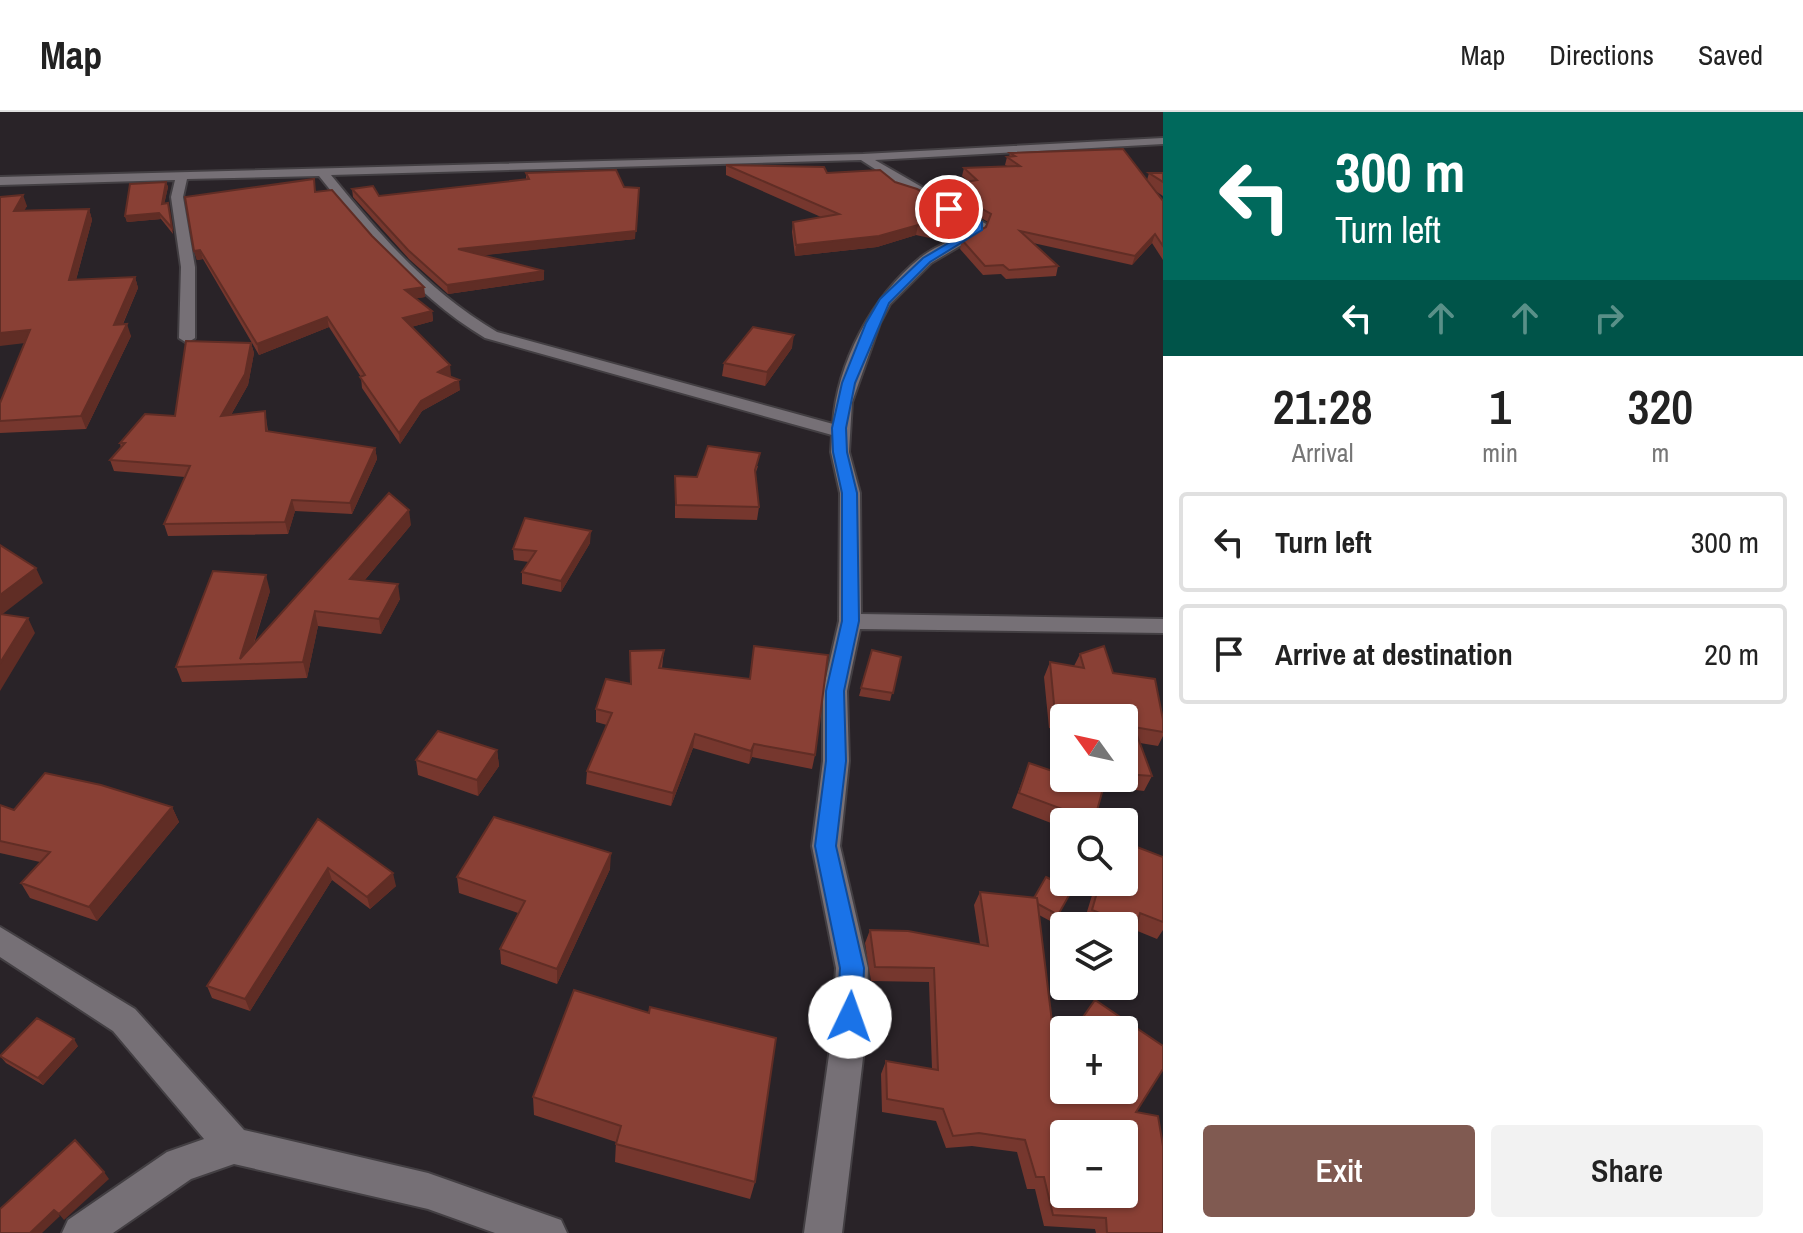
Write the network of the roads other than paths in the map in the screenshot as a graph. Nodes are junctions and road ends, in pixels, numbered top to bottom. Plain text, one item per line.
1 (1163, 141) edge
2 (863, 157) junction
3 (323, 173) junction
4 (182, 177) junction
5 (0, 181) edge
6 (187, 338) edge
7 (840, 432) junction
8 (850, 621) junction
9 (1163, 626) edge
10 (0, 940) edge
11 (234, 1146) junction
12 (81, 1233) edge
13 (548, 1233) edge
14 (823, 1233) edge

1 - 2 street
2 - 3 street
2 - 7 street
3 - 4 street
3 - 7 street
4 - 5 street
4 - 6 street
7 - 8 street
8 - 9 street
8 - 14 street
10 - 11 street
11 - 12 street
11 - 13 street

